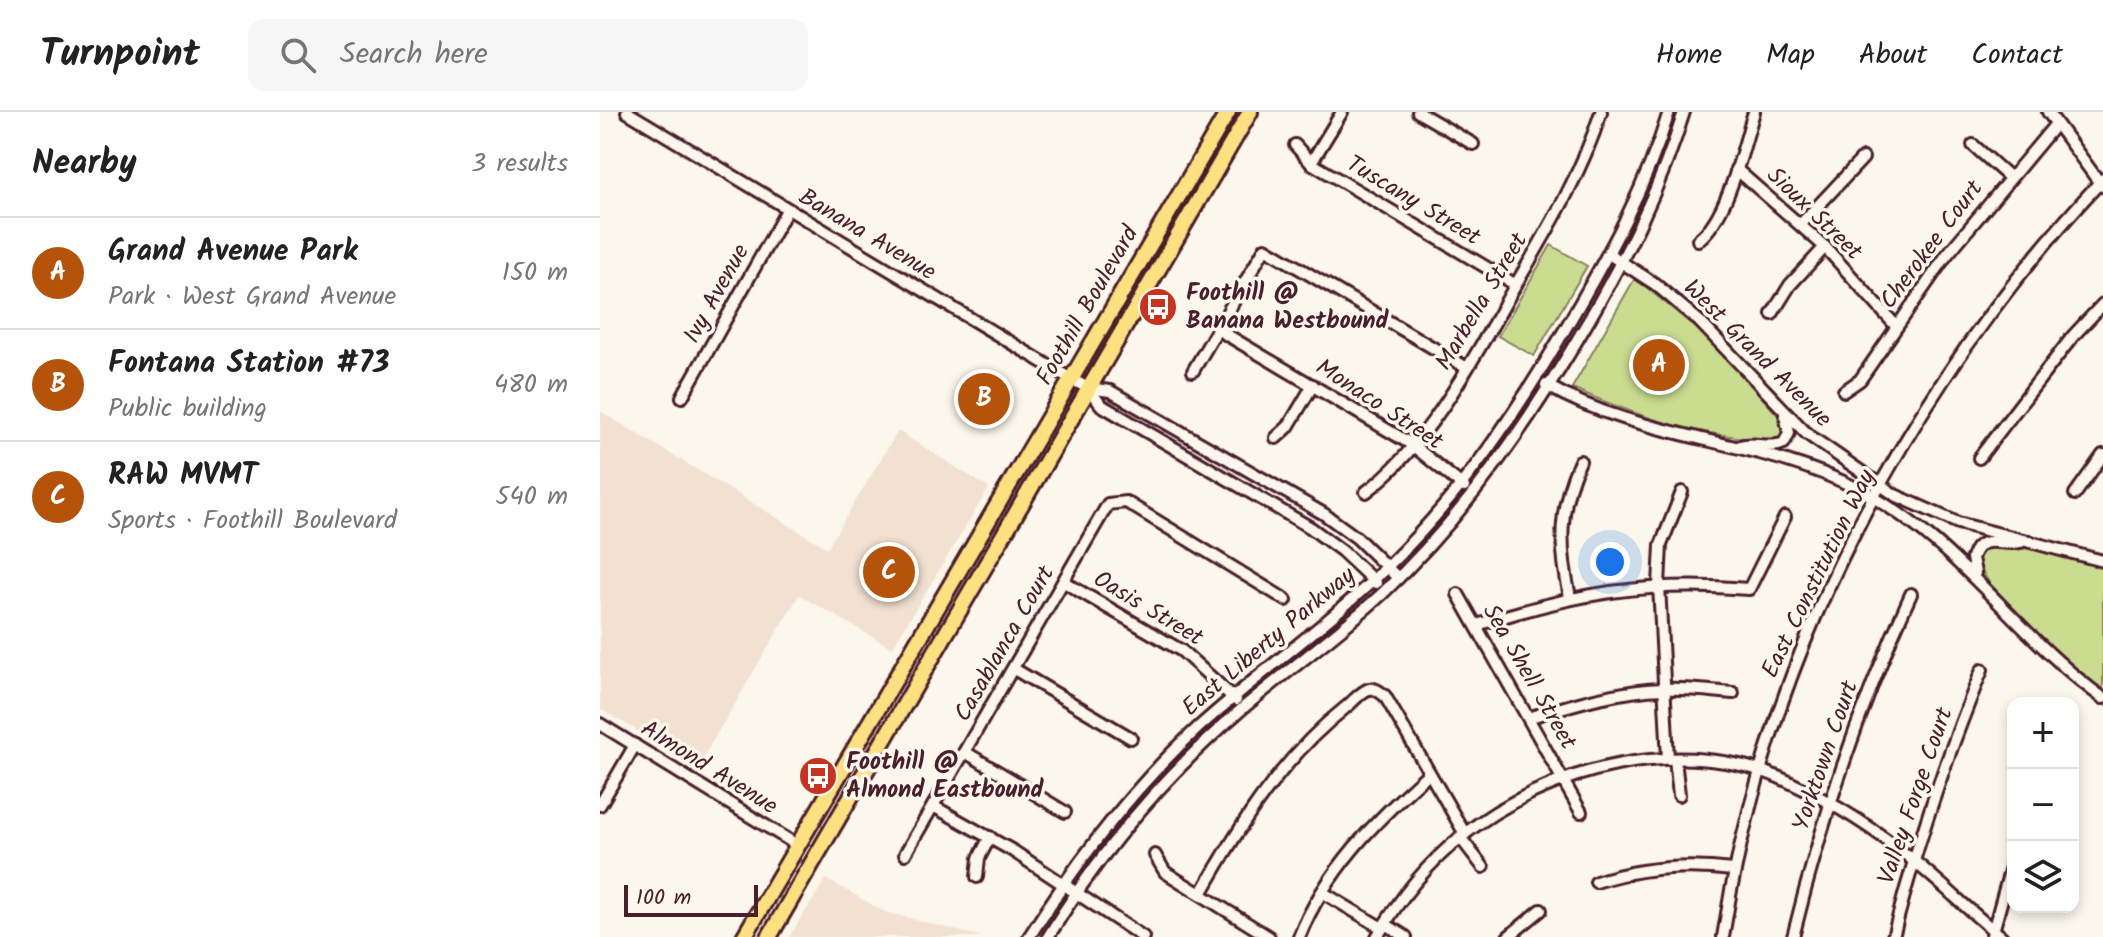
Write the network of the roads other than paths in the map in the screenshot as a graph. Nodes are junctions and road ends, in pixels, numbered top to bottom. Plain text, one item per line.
1 (627, 112) edge
2 (1228, 112) edge
3 (1250, 112) edge
4 (1342, 112) edge
5 (1418, 112) edge
6 (1601, 112) edge
7 (1669, 112) edge
8 (1684, 112) edge
9 (1754, 112) edge
10 (2053, 117) edge
11 (1473, 144) dead end
12 (1295, 145) dead end
13 (1973, 145) dead end
14 (1863, 158) dead end
15 (1311, 163) junction
16 (1736, 169) junction
17 (2009, 177) junction
18 (2102, 183) edge
19 (787, 210) junction
20 (1801, 224) junction
21 (1698, 240) dead end
22 (1825, 247) junction
23 (1609, 254) junction
24 (1622, 262) junction
25 (1516, 285) junction
26 (2103, 304) edge
27 (1772, 314) dead end
28 (1896, 326) junction
29 (1217, 329) junction
30 (1467, 368) junction
31 (1193, 371) dead end
32 (1071, 379) junction
33 (1536, 379) junction
34 (1313, 385) junction
35 (1550, 387) junction
36 (1088, 388) junction
37 (1844, 391) dead end
38 (682, 397) dead end
39 (1784, 412) junction
40 (1276, 438) dead end
41 (1411, 444) junction
42 (1738, 447) junction
43 (2103, 455) edge
44 (1979, 458) dead end
45 (1580, 461) dead end
46 (1462, 485) junction
47 (1881, 487) junction
48 (1366, 492) dead end
49 (1682, 492) dead end
50 (2075, 494) dead end
51 (1474, 495) junction
52 (1875, 499) junction
53 (1785, 517) dead end
54 (2027, 540) junction
55 (2103, 561) edge
56 (1387, 567) junction
57 (1398, 578) junction
58 (1977, 578) junction
59 (1373, 580) junction
60 (1064, 582) junction
61 (1659, 585) junction
62 (1384, 592) junction
63 (1458, 594) dead end
64 (1911, 594) dead end
65 (1570, 597) junction
66 (1286, 600) dead end
67 (1477, 625) junction
68 (1014, 669) junction
69 (1982, 670) dead end
70 (1664, 689) junction
71 (1733, 693) dead end
72 (1233, 697) junction
73 (2103, 698) edge
74 (1243, 708) junction
75 (1531, 717) junction
76 (600, 724) edge
77 (1131, 738) dead end
78 (635, 745) junction
79 (965, 752) junction
80 (1672, 759) junction
81 (1759, 770) junction
82 (1429, 773) junction
83 (1565, 780) junction
84 (1679, 795) dead end
85 (1828, 803) junction
86 (600, 805) edge
87 (933, 806) junction
88 (1065, 812) dead end
89 (1581, 812) dead end
90 (1462, 835) junction
91 (990, 837) junction
92 (797, 845) junction
93 (905, 854) dead end
94 (1155, 855) dead end
95 (1912, 859) junction
96 (1483, 867) dead end
97 (1733, 870) junction
98 (977, 877) dead end
99 (1596, 882) dead end
100 (1063, 884) junction
101 (2007, 886) edge
102 (1322, 892) junction
103 (1077, 893) junction
104 (1201, 894) junction
105 (1541, 910) dead end
106 (1381, 930) edge
107 (1996, 935) edge
108 (744, 937) edge
109 (769, 937) edge
110 (1029, 937) edge
111 (1048, 937) edge
112 (1143, 937) edge
113 (1269, 937) edge
114 (1299, 937) edge
115 (1406, 937) edge
116 (1508, 937) edge
117 (1723, 937) edge
118 (1793, 937) edge
119 (1893, 937) edge

1 - 19 street, Banana Avenue
2 - 32 main road, Foothill Boulevard
3 - 36 main road, Foothill Boulevard
4 - 15 street
5 - 11 street
6 - 25 street, Marbella Street
7 - 23 street, East Liberty Parkway
8 - 24 street, East Liberty Parkway
9 - 16 street
10 - 17 street, Cherokee Court
10 - 18 street
12 - 15 street, Tuscany Street
13 - 17 street
14 - 20 street
15 - 25 street, Tuscany Street
16 - 20 street, Sioux Street
16 - 21 street
17 - 28 street, Cherokee Court
18 - 47 street, East Constitution Way
19 - 32 street, Banana Avenue
19 - 38 street, Ivy Avenue
20 - 22 street, Sioux Street
22 - 27 street
22 - 28 street, Sioux Street
23 - 24 street, West Grand Avenue
23 - 33 street, East Liberty Parkway
24 - 35 street, East Liberty Parkway
24 - 39 street, West Grand Avenue
25 - 30 street, Marbella Street
26 - 44 street
28 - 37 street, Cherokee Court
29 - 30 street
29 - 31 street
29 - 34 street, Monaco Street
30 - 41 street, Marbella Street
32 - 36 street, Banana Avenue
32 - 92 main road, Foothill Boulevard
33 - 35 street
33 - 46 street, East Liberty Parkway
34 - 40 street
34 - 41 street, Monaco Street
35 - 42 street
35 - 51 street, East Liberty Parkway
36 - 56 street, Banana Avenue
36 - 59 street, Banana Avenue
36 - 109 main road, Foothill Boulevard
39 - 42 street
39 - 47 street, West Grand Avenue
41 - 46 street, Monaco Street
41 - 48 street, Marbella Street
42 - 52 street
43 - 50 street
45 - 65 street
46 - 51 street, Monaco Street
46 - 56 street, East Liberty Parkway
47 - 52 street, East Constitution Way
47 - 54 street, West Grand Avenue
49 - 61 street
51 - 57 street, East Liberty Parkway
52 - 58 street
52 - 81 street, East Constitution Way
53 - 61 street
54 - 55 street, West Grand Avenue
54 - 58 street
56 - 57 street, Banana Avenue
56 - 59 street, East Liberty Parkway
57 - 62 street, East Liberty Parkway
58 - 73 street
59 - 62 street, Banana Avenue
59 - 72 street, East Liberty Parkway
60 - 66 street, Casablanca Court
60 - 68 street, Casablanca Court
60 - 72 street, Oasis Street
61 - 65 street
61 - 70 street
62 - 74 street, East Liberty Parkway
63 - 67 street, Sea Shell Street
64 - 85 street, Yorktown Court
65 - 67 street
67 - 75 street, Sea Shell Street
68 - 77 street
68 - 79 street, Casablanca Court
69 - 95 street, Valley Forge Court
70 - 71 street
70 - 75 street
70 - 80 street
72 - 74 street, Oasis Street
72 - 100 street, East Liberty Parkway
74 - 103 street, East Liberty Parkway
75 - 83 street, Sea Shell Street
76 - 78 street, Almond Avenue
78 - 86 street
78 - 92 street, Almond Avenue
79 - 87 street, Casablanca Court
79 - 88 street
80 - 81 street
80 - 83 street
80 - 84 street
81 - 85 street
81 - 97 street, East Constitution Way
82 - 90 street
82 - 102 street
82 - 104 street
83 - 89 street, Sea Shell Street
83 - 90 street
85 - 95 street
85 - 118 street, Yorktown Court
87 - 91 street
87 - 93 street, Casablanca Court
90 - 96 street
90 - 106 street
91 - 98 street
91 - 100 street
92 - 108 main road, Foothill Boulevard
94 - 104 street
95 - 107 street
95 - 119 street, Valley Forge Court
97 - 99 street
97 - 117 street, East Constitution Way
100 - 103 street
100 - 110 street, East Liberty Parkway
101 - 107 street
102 - 106 street
102 - 114 street
103 - 111 street, East Liberty Parkway
103 - 112 street
104 - 113 street
105 - 116 street
106 - 115 street

